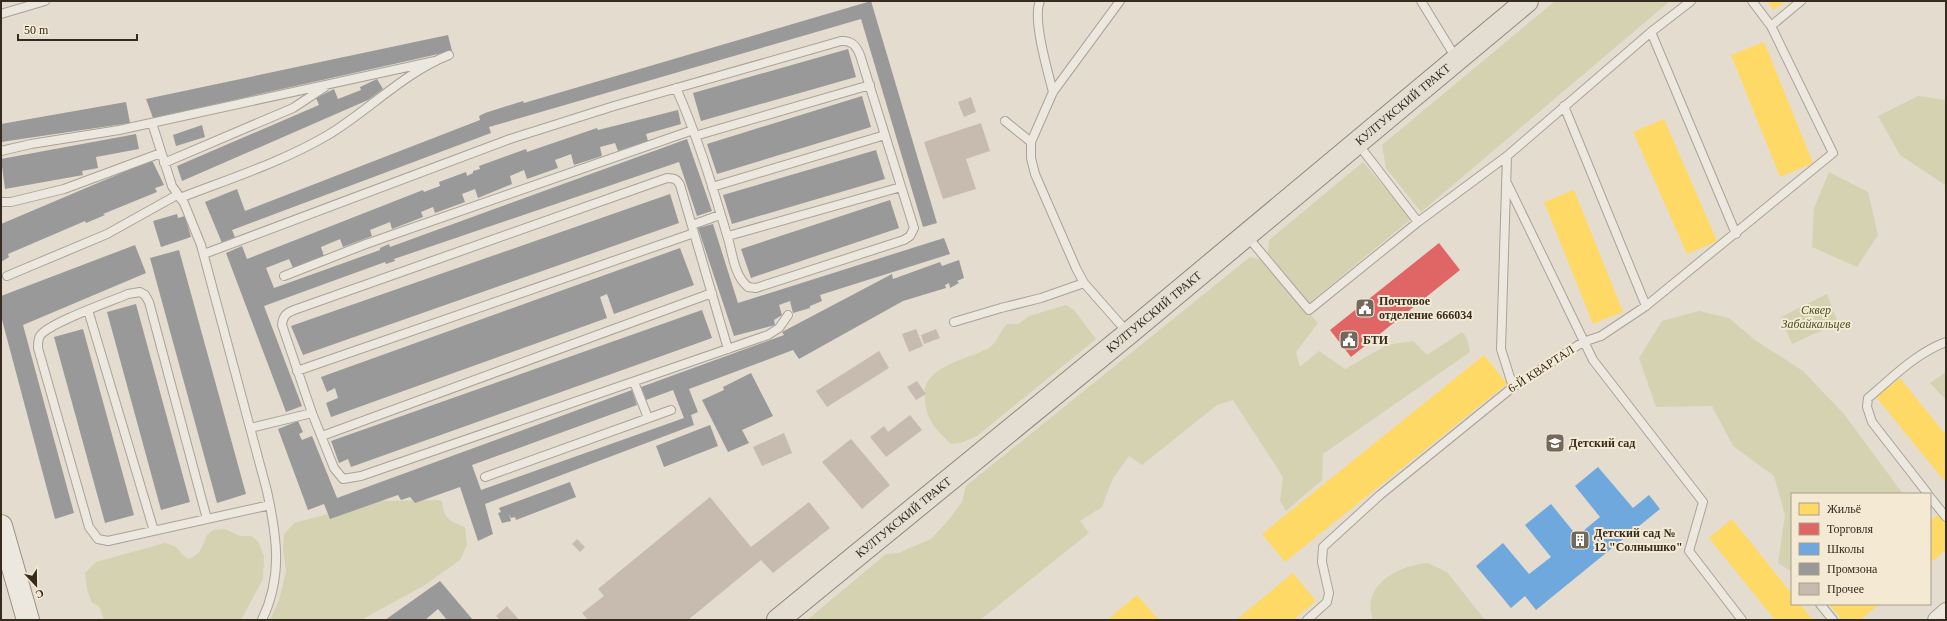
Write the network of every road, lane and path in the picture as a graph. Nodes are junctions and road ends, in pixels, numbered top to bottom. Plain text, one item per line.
1 (45, 1) edge
2 (1040, 1) edge
3 (1120, 1) edge
4 (1421, 1) edge
5 (1527, 1) edge
6 (1691, 1) edge
7 (1752, 1) edge
8 (1801, 1) edge
9 (1, 14) edge
10 (1771, 26) junction
11 (1651, 32) junction
12 (449, 56) dead end
13 (435, 61) junction
14 (1457, 61) junction
15 (329, 84) junction
16 (870, 85) junction
17 (676, 88) junction
18 (1053, 92) junction
19 (1564, 106) junction
20 (1005, 121) dead end
21 (152, 123) junction
22 (694, 133) junction
23 (885, 135) junction
24 (1031, 142) junction
25 (1356, 142) junction
26 (1, 151) edge
27 (161, 153) junction
28 (1507, 156) junction
29 (164, 163) junction
30 (1506, 181) junction
31 (712, 187) junction
32 (901, 187) junction
33 (179, 196) junction
34 (1, 202) edge
35 (720, 215) junction
36 (1418, 222) junction
37 (693, 229) junction
38 (1736, 234) junction
39 (728, 236) junction
40 (1246, 236) junction
41 (204, 254) junction
42 (7, 276) dead end
43 (284, 276) dead end
44 (1084, 283) junction
45 (712, 293) junction
46 (1646, 306) junction
47 (88, 310) junction
48 (788, 315) dead end
49 (954, 322) dead end
50 (1129, 333) junction
51 (1583, 342) junction
52 (1946, 342) edge
53 (728, 349) junction
54 (298, 371) junction
55 (634, 382) junction
56 (1513, 387) junction
57 (671, 410) dead end
58 (312, 413) junction
59 (648, 418) junction
60 (250, 428) junction
61 (322, 436) junction
62 (485, 477) dead end
63 (1927, 493) edge
64 (270, 505) junction
65 (1933, 506) edge
66 (1946, 517) edge
67 (207, 519) junction
68 (1, 526) edge
69 (154, 531) junction
70 (1821, 605) edge
71 (1946, 611) edge
72 (28, 620) edge
73 (262, 620) edge
74 (778, 620) edge
75 (1307, 620) edge
76 (1742, 620) edge
77 (1833, 620) edge
78 (1936, 620) edge

1 - 9 lane
2 - 18 lane
3 - 18 lane
4 - 14 lane
5 - 14 main road, КУЛТУКСКИЙ ТРАКТ
6 - 11 lane
7 - 10 lane
8 - 10 lane
10 - 38 lane, 6-Й КВАРТАЛ
11 - 19 lane
11 - 38 lane
12 - 13 lane
13 - 15 lane
13 - 33 lane
14 - 25 main road, КУЛТУКСКИЙ ТРАКТ
15 - 21 lane
15 - 29 lane
16 - 17 lane
16 - 22 lane
16 - 23 lane
17 - 22 lane
17 - 41 lane
18 - 24 lane
19 - 28 lane
19 - 46 lane
20 - 24 lane
21 - 26 lane
21 - 27 lane
22 - 31 lane
22 - 43 lane
23 - 31 lane
23 - 32 lane
24 - 44 lane
25 - 36 lane
25 - 40 main road, КУЛТУКСКИЙ ТРАКТ
27 - 29 lane
27 - 34 lane
28 - 30 lane
28 - 36 lane
29 - 33 lane
30 - 51 lane
30 - 56 lane
31 - 35 lane
32 - 39 lane
32 - 39 lane
33 - 41 lane
33 - 42 lane
35 - 37 lane
35 - 39 lane
36 - 40 lane
37 - 45 lane
37 - 54 lane
37 - 54 lane
38 - 46 lane, 6-Й КВАРТАЛ
40 - 50 main road, КУЛТУКСКИЙ ТРАКТ
41 - 60 lane
44 - 49 lane
44 - 50 lane
45 - 53 lane
45 - 61 lane
46 - 51 lane, 6-Й КВАРТАЛ
47 - 67 lane
47 - 69 lane
47 - 69 lane
48 - 53 lane
50 - 74 main road, КУЛТУКСКИЙ ТРАКТ
51 - 56 lane, 6-Й КВАРТАЛ
51 - 76 lane
52 - 63 lane
53 - 55 lane
54 - 58 lane
55 - 59 lane
55 - 61 lane
56 - 75 lane, 6-Й КВАРТАЛ
57 - 59 lane
58 - 60 lane
58 - 61 lane
59 - 62 lane
60 - 64 lane
64 - 67 lane
64 - 73 lane
65 - 66 lane
67 - 69 lane
68 - 72 street
70 - 77 lane
71 - 78 street

